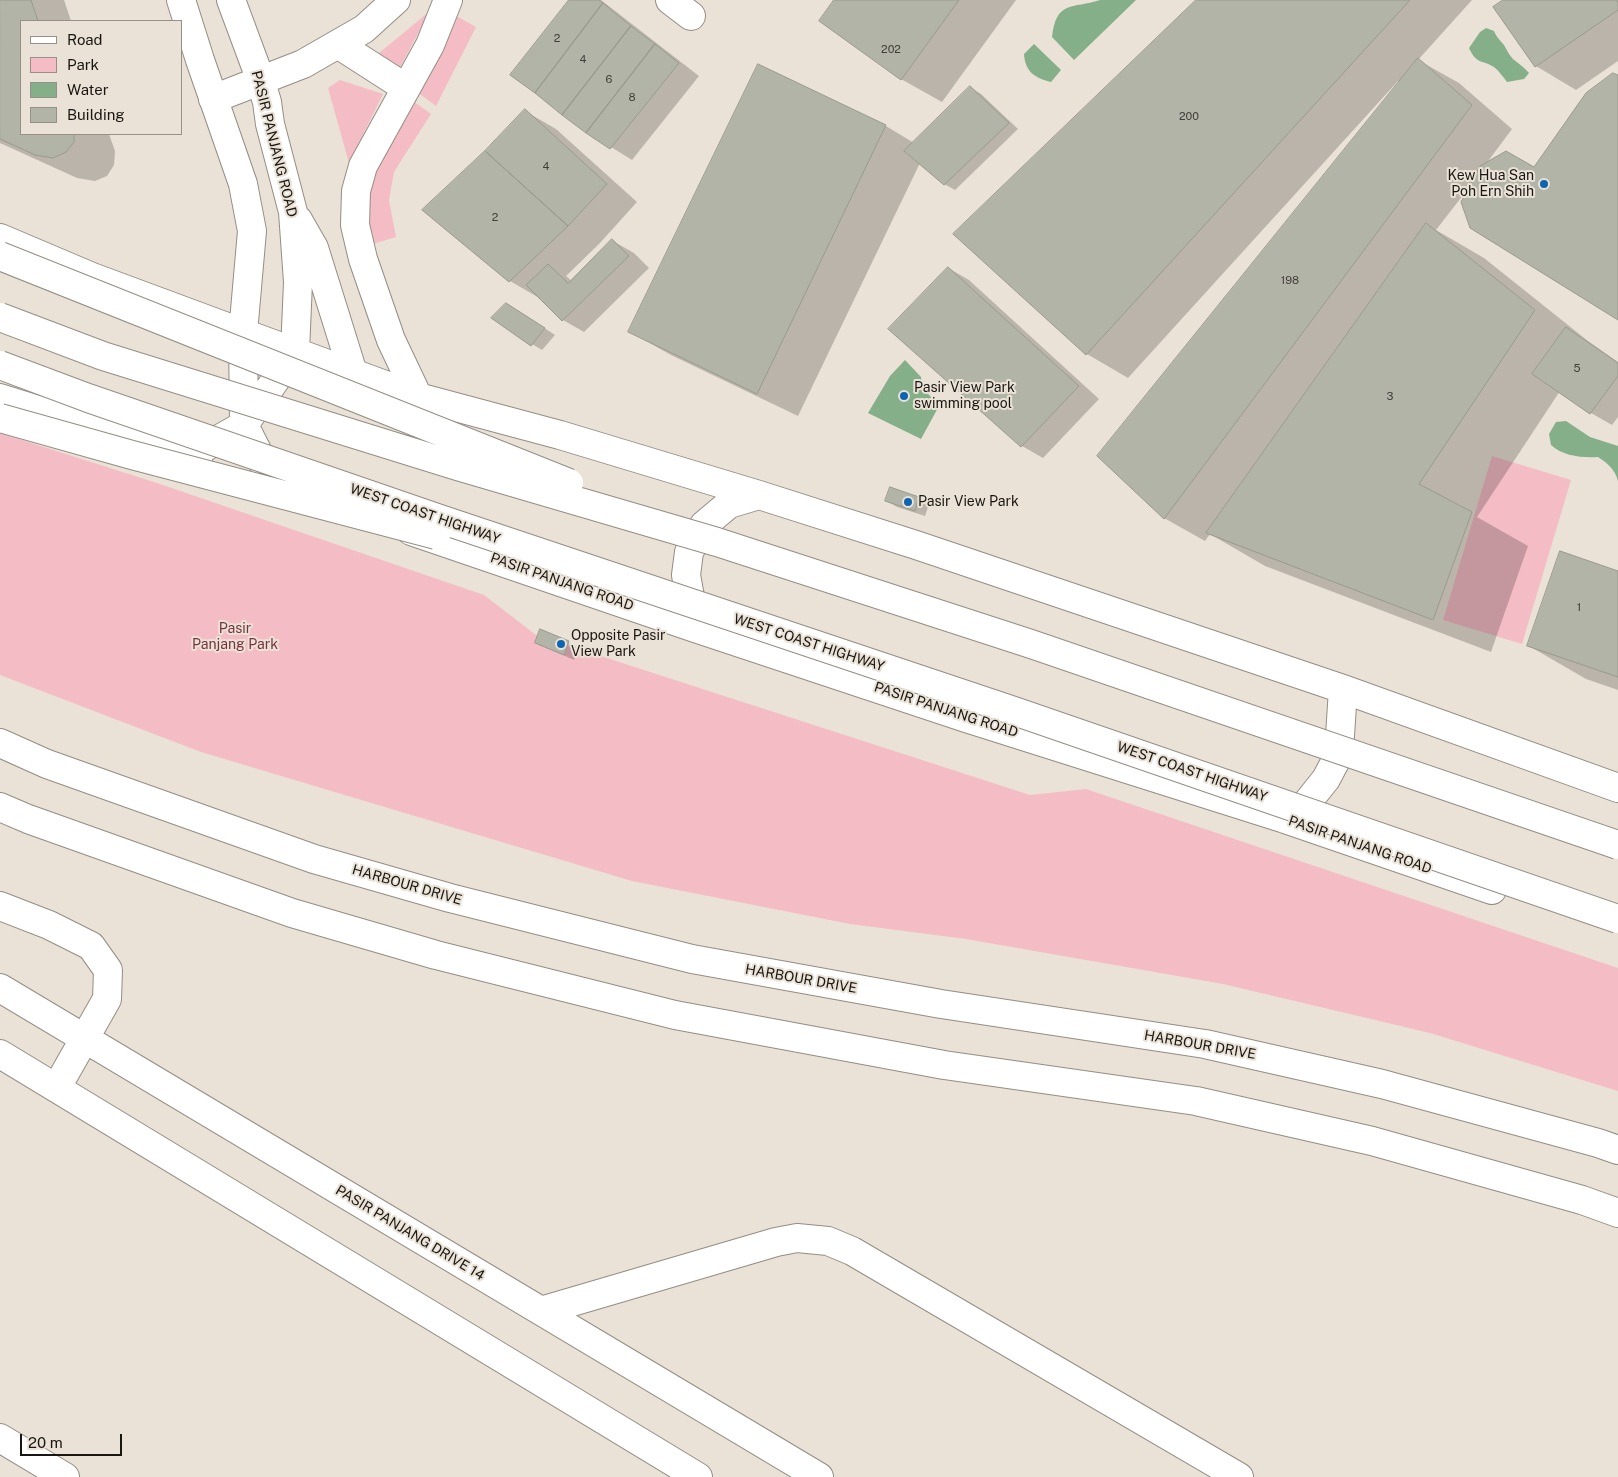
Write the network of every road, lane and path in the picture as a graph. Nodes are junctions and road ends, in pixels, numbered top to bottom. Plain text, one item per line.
1 (181, 0) edge
2 (231, 0) edge
3 (396, 0) edge
4 (448, 0) edge
5 (670, 0) edge
6 (692, 16) dead end
7 (339, 45) junction
8 (261, 82) junction
9 (406, 88) junction
10 (213, 99) junction
11 (293, 212) junction
12 (0, 238) edge
13 (0, 256) edge
14 (0, 317) edge
15 (243, 333) junction
16 (295, 352) junction
17 (0, 365) edge
18 (353, 373) junction
19 (418, 397) junction
20 (0, 398) edge
21 (0, 418) edge
22 (244, 425) junction
23 (193, 458) junction
24 (275, 486) junction
25 (758, 495) junction
26 (717, 542) junction
27 (692, 615) junction
28 (1343, 689) junction
29 (0, 743) edge
30 (1618, 788) edge
31 (0, 807) edge
32 (1285, 819) junction
33 (1618, 845) edge
34 (0, 906) edge
35 (1618, 919) edge
36 (1618, 933) edge
37 (0, 988) edge
38 (85, 1038) junction
39 (0, 1054) edge
40 (57, 1087) junction
41 (1618, 1150) edge
42 (1618, 1213) edge
43 (541, 1311) junction
44 (0, 1438) edge
45 (65, 1477) edge
46 (698, 1477) edge
47 (819, 1477) edge
48 (1239, 1477) edge

1 - 10 main road
2 - 8 main road, PASIR PANJANG ROAD
3 - 7 main road
4 - 9 main road
5 - 6 main road
7 - 8 main road
7 - 9 main road
8 - 10 main road
8 - 11 main road, PASIR PANJANG ROAD
9 - 19 main road
10 - 15 main road
11 - 16 main road, PASIR PANJANG ROAD
11 - 18 main road
12 - 15 main road
13 - 26 main road, bridge
14 - 26 main road, bridge
15 - 16 main road
15 - 22 main road
16 - 18 main road
16 - 22 main road
17 - 27 main road, WEST COAST HIGHWAY, bridge
18 - 19 main road
19 - 25 main road
20 - 23 main road, PASIR PANJANG ROAD
21 - 27 main road, bridge
22 - 23 main road
22 - 24 main road
23 - 24 main road, PASIR PANJANG ROAD
24 - 27 main road, PASIR PANJANG ROAD
25 - 27 main road
25 - 28 main road
26 - 33 main road, bridge
27 - 32 main road, PASIR PANJANG ROAD
27 - 35 main road, WEST COAST HIGHWAY, bridge
28 - 30 main road
28 - 32 main road
29 - 41 main road, HARBOUR DRIVE
31 - 42 main road
32 - 36 main road, PASIR PANJANG ROAD
34 - 38 main road
37 - 38 main road, PASIR PANJANG DRIVE 14
38 - 40 main road
38 - 43 main road, PASIR PANJANG DRIVE 14
39 - 40 main road
40 - 46 main road
43 - 47 main road, PASIR PANJANG DRIVE 14
43 - 48 main road
44 - 45 main road

